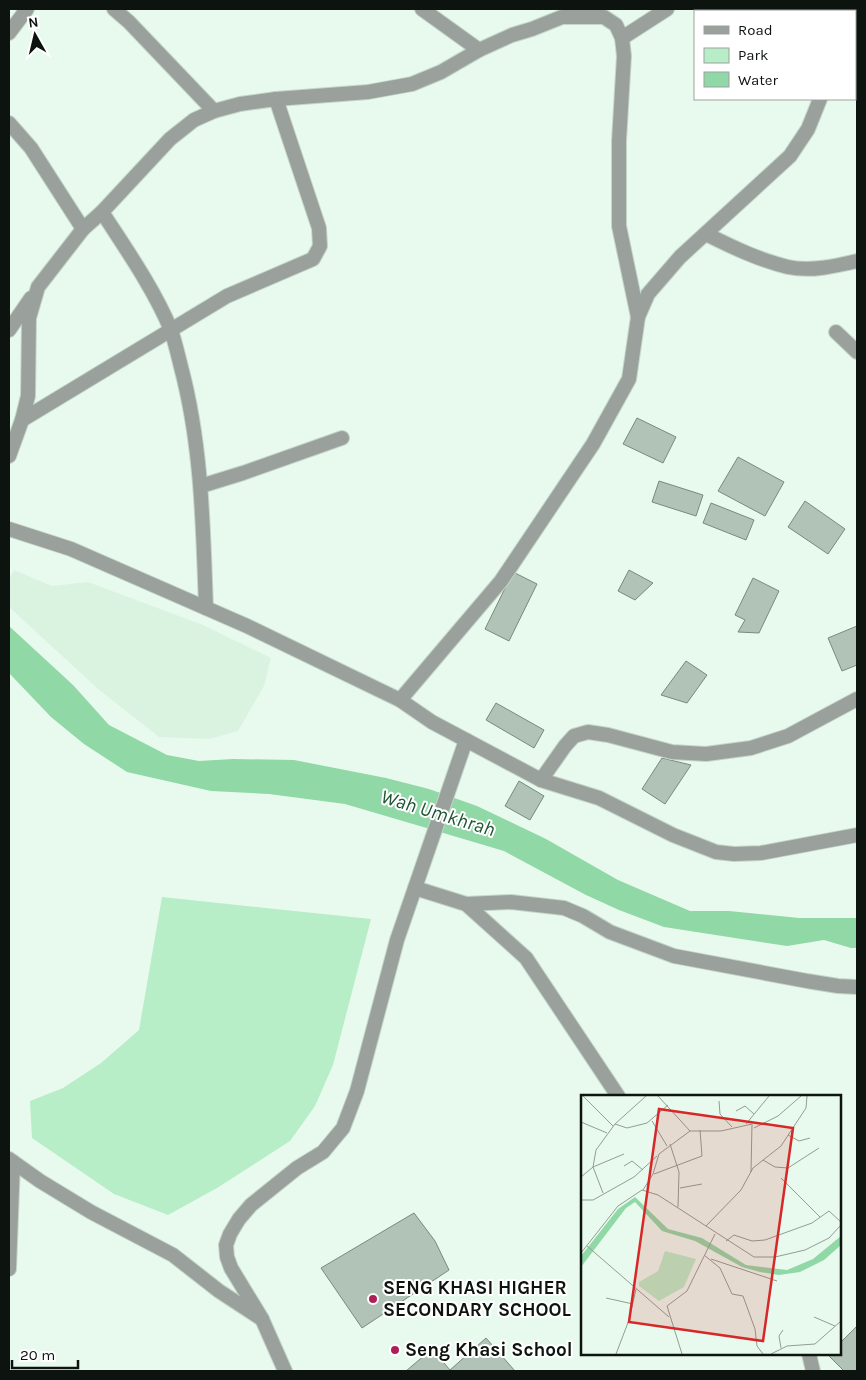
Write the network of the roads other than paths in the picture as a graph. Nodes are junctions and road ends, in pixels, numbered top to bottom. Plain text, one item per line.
1 (28, 9) edge
2 (114, 9) edge
3 (422, 9) edge
4 (667, 9) edge
5 (565, 13) edge
6 (9, 34) edge
7 (622, 38) junction
8 (479, 50) junction
9 (276, 99) junction
10 (820, 100) edge
11 (214, 111) junction
12 (9, 123) edge
13 (102, 212) junction
14 (83, 229) junction
15 (706, 234) junction
16 (857, 261) edge
17 (38, 287) junction
18 (638, 317) junction
19 (9, 330) edge
20 (171, 331) junction
21 (836, 332) dead end
22 (857, 352) edge
23 (22, 420) junction
24 (342, 438) dead end
25 (9, 456) edge
26 (201, 486) junction
27 (9, 529) edge
28 (206, 608) junction
29 (857, 699) edge
30 (400, 700) junction
31 (466, 740) junction
32 (541, 780) junction
33 (857, 835) edge
34 (415, 888) junction
35 (466, 904) junction
36 (857, 987) edge
37 (617, 1095) edge
38 (11, 1161) edge
39 (9, 1258) edge
40 (9, 1269) edge
41 (262, 1319) junction
42 (809, 1355) edge
43 (285, 1371) edge
44 (813, 1371) edge

1 - 6 street
2 - 11 street
3 - 8 street
4 - 7 street
5 - 7 street
5 - 8 street
7 - 18 street
8 - 9 street
9 - 11 street
9 - 20 street
10 - 15 street
11 - 13 street
12 - 14 street
13 - 14 street
13 - 20 street
14 - 17 street
15 - 16 street
15 - 18 street
17 - 19 street
17 - 23 street
18 - 30 street
20 - 23 street
20 - 26 street
21 - 22 street
23 - 25 street
24 - 26 street
26 - 28 street
27 - 28 street
28 - 30 street
29 - 32 street
30 - 31 street
31 - 32 street
31 - 34 street
32 - 33 street
34 - 35 street
34 - 41 street
35 - 36 street
35 - 37 street
38 - 39 street
38 - 41 street
39 - 40 street
41 - 43 street
42 - 44 street

